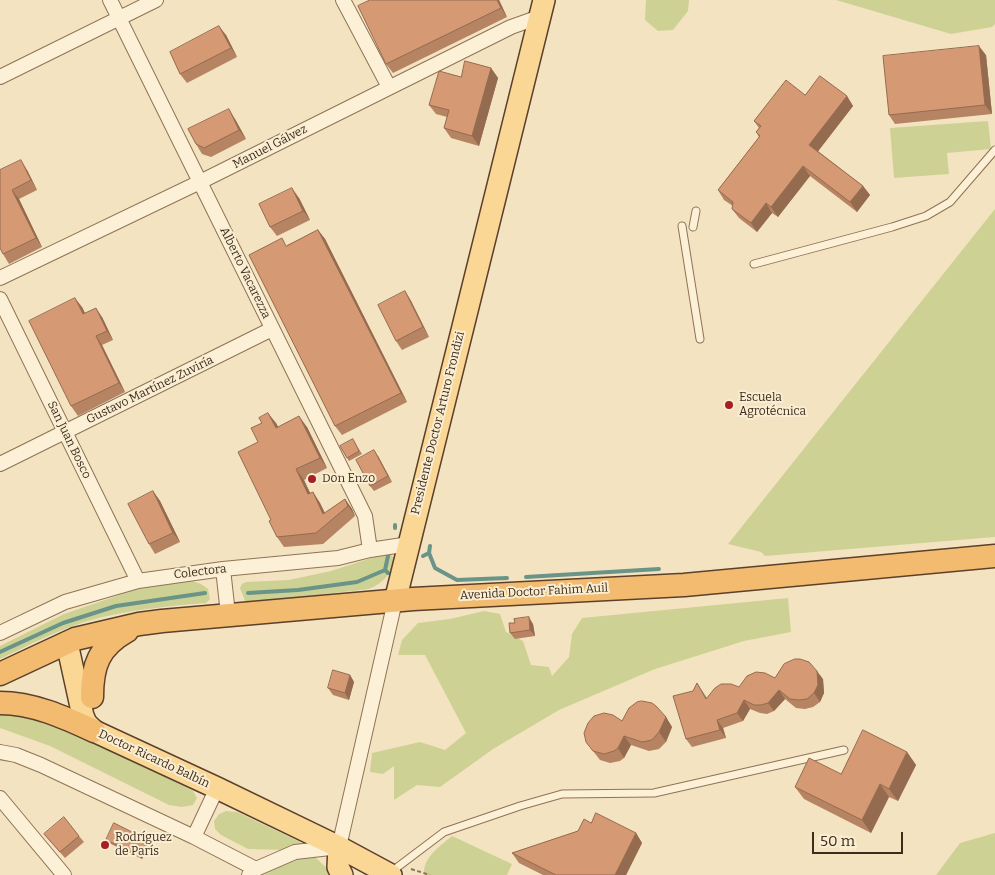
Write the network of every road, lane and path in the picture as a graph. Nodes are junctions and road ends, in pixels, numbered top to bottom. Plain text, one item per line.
1 (110, 0) edge
2 (156, 0) edge
3 (343, 0) edge
4 (542, 8) edge
5 (119, 19) junction
6 (0, 77) edge
7 (389, 87) junction
8 (995, 150) edge
9 (200, 182) junction
10 (696, 211) dead end
11 (682, 226) dead end
12 (693, 227) dead end
13 (754, 264) dead end
14 (0, 278) edge
15 (0, 299) edge
16 (272, 329) junction
17 (700, 339) dead end
18 (66, 432) junction
19 (0, 464) edge
20 (409, 544) junction
21 (370, 550) junction
22 (995, 556) edge
23 (223, 569) junction
24 (138, 581) junction
25 (395, 601) junction
26 (228, 614) junction
27 (138, 624) junction
28 (0, 633) edge
29 (71, 641) junction
30 (0, 674) edge
31 (92, 696) junction
32 (0, 703) edge
33 (94, 731) junction
34 (844, 750) dead end
35 (0, 752) edge
36 (218, 788) junction
37 (0, 798) edge
38 (194, 837) junction
39 (339, 847) junction
40 (393, 871) edge
41 (252, 872) edge
42 (64, 875) edge
43 (342, 875) edge
44 (430, 875) edge

1 - 5 street, Alberto Vacarezza
2 - 5 street
3 - 7 street
4 - 7 street, Manuel Gálvez
4 - 20 main road, Presidente Doctor Arturo Frondizi
5 - 6 street
5 - 9 street, Alberto Vacarezza
7 - 9 street, Manuel Gálvez
8 - 13 lane
9 - 14 street, Manuel Gálvez
9 - 16 street, Alberto Vacarezza
10 - 12 lane
11 - 17 lane
15 - 18 street, San Juan Bosco
16 - 18 street, Gustavo Martínez Zuviría
16 - 21 street, Alberto Vacarezza
18 - 19 street, Gustavo Martínez Zuviría
18 - 24 street, San Juan Bosco
20 - 21 street, Colectora
20 - 25 main road, Presidente Doctor Arturo Frondizi
21 - 23 street, Colectora
22 - 25 highway, Avenida Doctor Fahim Auil
23 - 24 street, Colectora
23 - 26 street
24 - 28 street, Colectora
25 - 26 highway, Avenida Doctor Fahim Auil
25 - 39 street, Presidente Doctor Arturo Frondizi
26 - 27 highway, Avenida Doctor Fahim Auil
27 - 29 highway, Avenida Doctor Fahim Auil
27 - 31 highway
29 - 30 highway, Avenida Doctor Fahim Auil
29 - 31 main road, Doctor Ricardo Balbín
29 - 33 main road, Doctor Ricardo Balbín
31 - 36 main road, Doctor Ricardo Balbín
32 - 33 highway
33 - 36 main road, Doctor Ricardo Balbín
34 - 40 lane
35 - 38 street
36 - 38 street
36 - 39 main road, Doctor Ricardo Balbín
37 - 42 street
38 - 41 street
39 - 40 main road, Doctor Ricardo Balbín
39 - 41 street
39 - 43 main road
40 - 44 path

